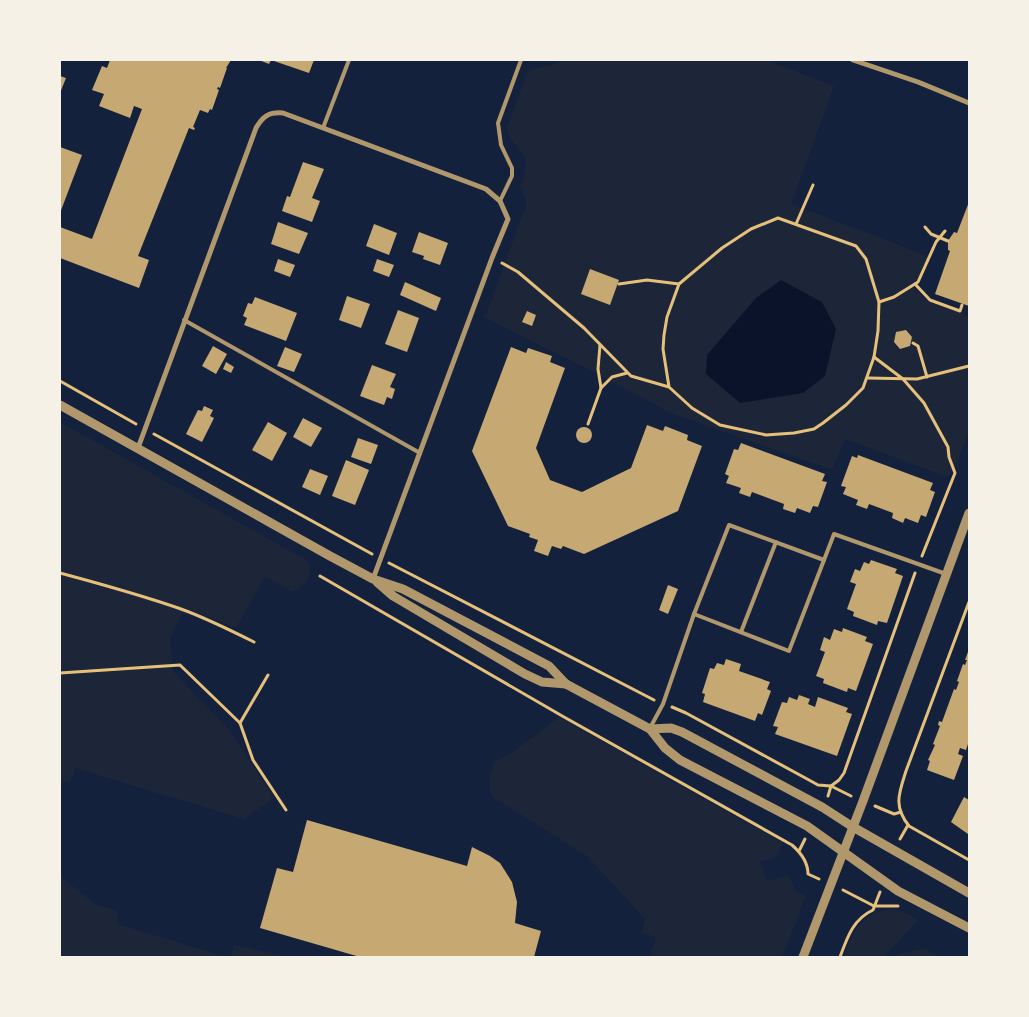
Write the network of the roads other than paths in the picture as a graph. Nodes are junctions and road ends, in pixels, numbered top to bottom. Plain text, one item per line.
1 (349, 60) edge
2 (521, 60) edge
3 (852, 60) edge
4 (969, 103) edge
5 (323, 128) junction
6 (500, 200) junction
7 (184, 320) junction
8 (60, 406) edge
9 (138, 448) junction
10 (420, 453) junction
11 (969, 513) edge
12 (967, 526) edge
13 (776, 542) junction
14 (824, 560) junction
15 (946, 574) junction
16 (373, 579) junction
17 (694, 614) junction
18 (742, 632) junction
19 (566, 684) junction
20 (650, 729) junction
21 (853, 826) junction
22 (844, 852) junction
23 (969, 893) edge
24 (969, 928) edge
25 (803, 957) edge

1 - 5 lane
2 - 6 lane
3 - 4 street
5 - 6 street
5 - 7 street
6 - 10 street
7 - 9 street
7 - 10 lane
8 - 9 street
9 - 16 street
10 - 16 street
11 - 12 street
12 - 15 street
13 - 14 lane
13 - 17 lane
13 - 18 lane
14 - 15 lane
14 - 18 lane
15 - 21 street
16 - 19 street
16 - 19 street
17 - 18 lane
17 - 20 lane
19 - 20 street
20 - 21 street
20 - 22 street
21 - 22 street
21 - 23 street
22 - 24 street
22 - 25 street

